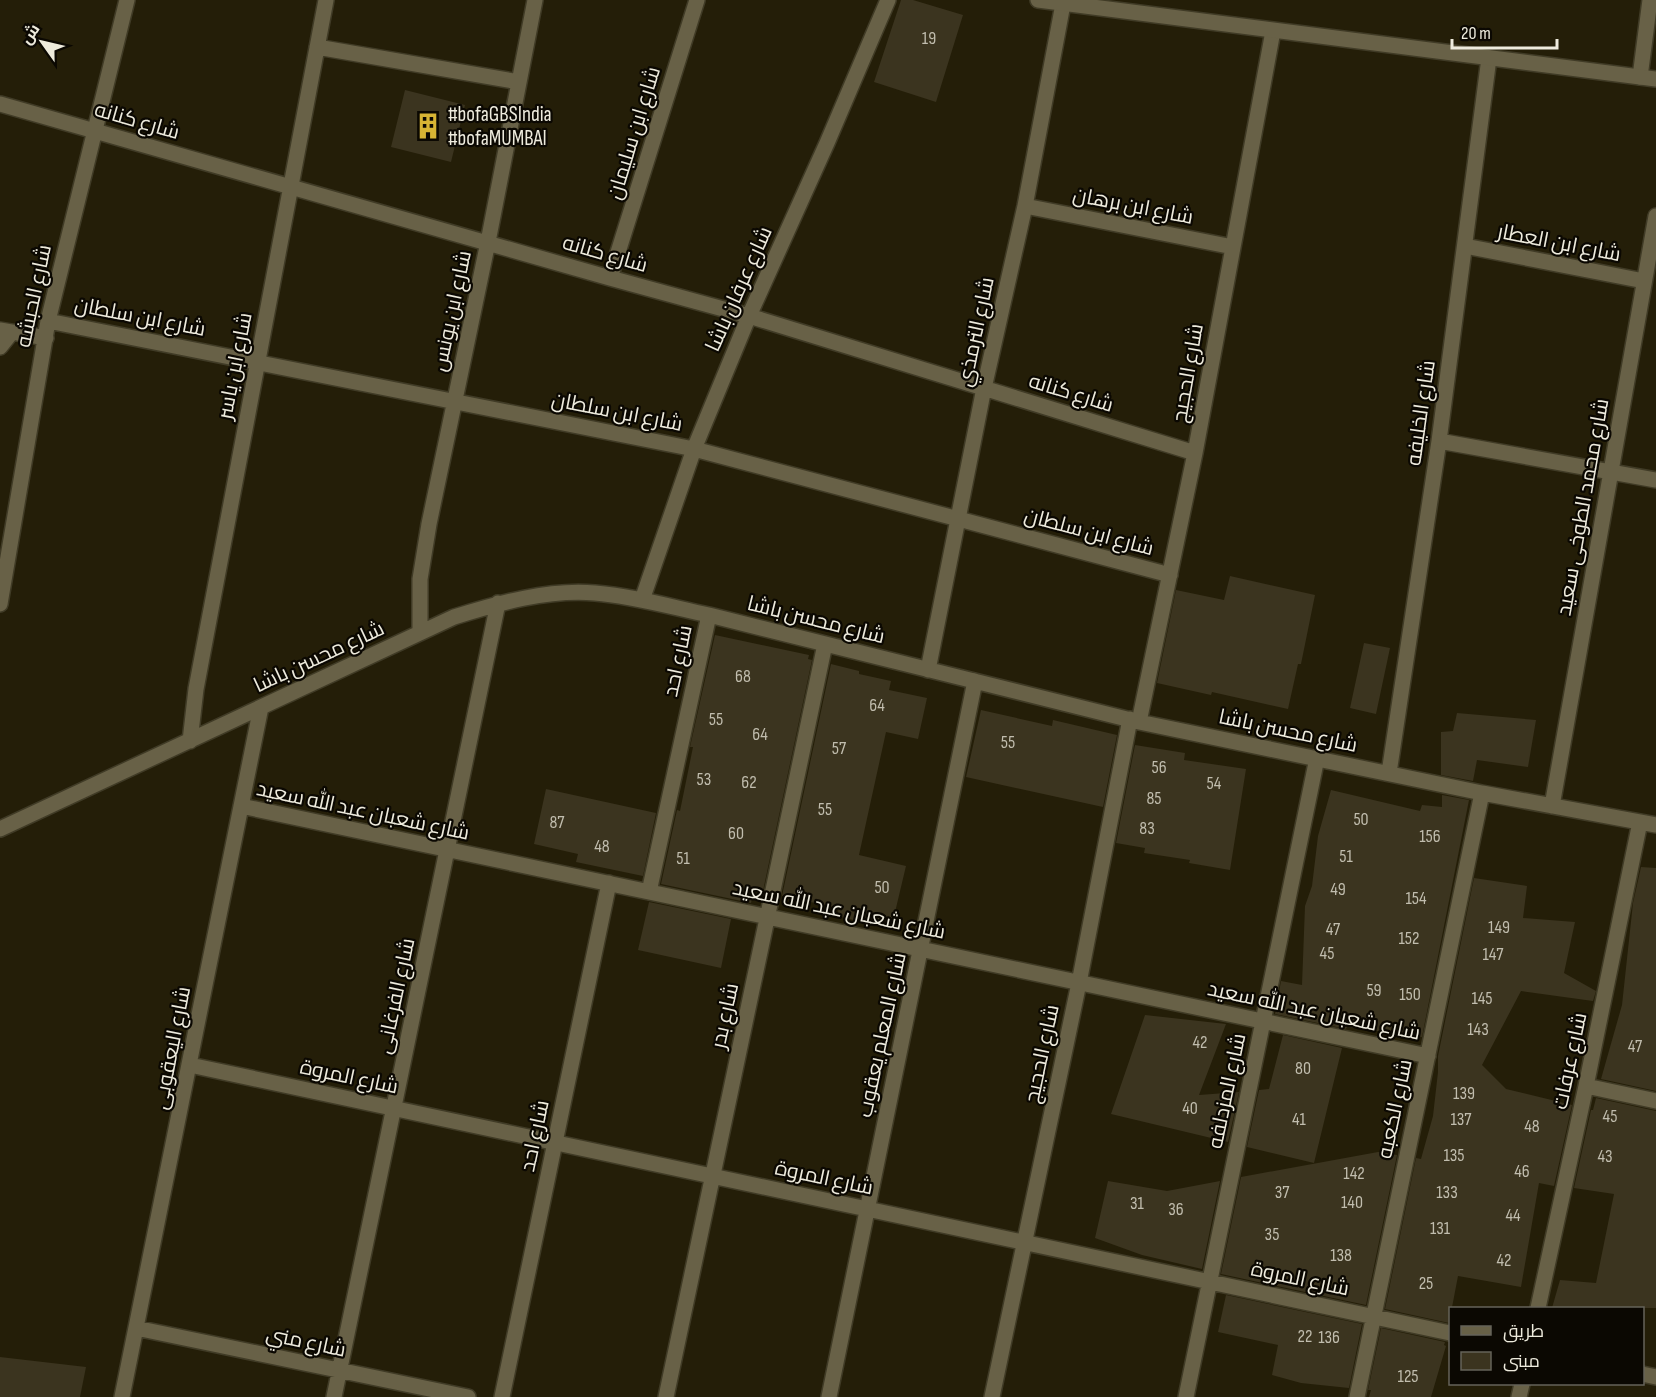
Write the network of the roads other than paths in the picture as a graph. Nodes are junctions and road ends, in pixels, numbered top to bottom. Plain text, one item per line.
1 (127, 0) edge
2 (326, 0) edge
3 (536, 0) edge
4 (698, 0) edge
5 (888, 0) edge
6 (1038, 0) edge
7 (1650, 0) edge
8 (1063, 4) junction
9 (1273, 31) junction
10 (317, 47) junction
11 (1489, 58) junction
12 (1640, 77) junction
13 (1656, 80) edge
14 (519, 82) junction
15 (0, 104) edge
16 (94, 131) junction
17 (291, 187) junction
18 (1025, 206) junction
19 (1656, 216) edge
20 (488, 242) junction
21 (1466, 246) junction
22 (1233, 247) junction
23 (610, 278) junction
24 (1644, 281) junction
25 (749, 316) junction
26 (48, 321) junction
27 (6, 331) edge
28 (45, 338) junction
29 (0, 347) edge
30 (258, 362) junction
31 (984, 388) junction
32 (454, 401) junction
33 (1439, 441) junction
34 (694, 449) junction
35 (1195, 453) junction
36 (1611, 472) junction
37 (1656, 480) edge
38 (959, 519) junction
39 (1170, 575) junction
40 (642, 600) junction
41 (498, 603) junction
42 (0, 604) edge
43 (709, 615) junction
44 (420, 631) junction
45 (825, 644) junction
46 (928, 670) junction
47 (975, 681) junction
48 (261, 707) junction
49 (1135, 720) junction
50 (190, 741) junction
51 (1317, 758) junction
52 (1389, 773) junction
53 (1482, 793) junction
54 (1552, 806) junction
55 (241, 807) junction
56 (1640, 822) junction
57 (1656, 825) edge
58 (0, 829) edge
59 (447, 850) junction
60 (609, 883) junction
61 (649, 892) junction
62 (768, 917) junction
63 (921, 949) junction
64 (1079, 982) junction
65 (1263, 1021) junction
66 (1428, 1056) junction
67 (190, 1065) junction
68 (1586, 1086) junction
69 (1656, 1101) edge
70 (394, 1108) junction
71 (556, 1142) junction
72 (713, 1176) junction
73 (868, 1209) junction
74 (1024, 1242) junction
75 (1209, 1281) junction
76 (1538, 1307) edge
77 (1374, 1317) junction
78 (136, 1328) junction
79 (1449, 1333) edge
80 (340, 1370) junction
81 (123, 1397) edge
82 (334, 1397) edge
83 (468, 1397) edge
84 (502, 1397) edge
85 (666, 1397) edge
86 (829, 1397) edge
87 (992, 1397) edge
88 (1186, 1397) edge
89 (1357, 1397) edge

1 - 16 street, شارع الحبشه
2 - 10 street, شارع ابن ياسر
3 - 14 street, شارع ابن يونس
4 - 23 street, شارع ابن سليمان
5 - 25 street, شارع عرفان باشا
6 - 8 street
7 - 12 street
8 - 9 street
8 - 18 street, شارع الترمذي
9 - 11 street
9 - 22 street, شارع الحجيج
10 - 14 street
10 - 17 street, شارع ابن ياسر
11 - 12 street
11 - 21 street, شارع الخليفه
12 - 13 street
14 - 20 street, شارع ابن يونس
15 - 16 street, شارع كنانه
16 - 17 street, شارع كنانه
16 - 26 street, شارع الحبشه
17 - 20 street, شارع كنانه
17 - 30 street, شارع ابن ياسر
18 - 22 street, شارع ابن برهان
18 - 31 street, شارع الترمذي
19 - 24 street, شارع محمد الطوخى سعيد
20 - 23 street, شارع كنانه
20 - 32 street, شارع ابن يونس
21 - 24 street, شارع ابن العطار
21 - 33 street, شارع الخليفه
22 - 35 street, شارع الحجيج
23 - 25 street, شارع كنانه
24 - 36 street, شارع محمد الطوخى سعيد
25 - 31 street, شارع كنانه
25 - 34 street, شارع عرفان باشا
26 - 28 street, شارع الحبشه
26 - 30 street, شارع ابن سلطان
27 - 28 street
27 - 29 street
28 - 42 street, شارع الحبشه
30 - 32 street, شارع ابن سلطان
30 - 50 street, شارع ابن ياسر
31 - 35 street, شارع كنانه
31 - 38 street, شارع الترمذي
32 - 34 street, شارع ابن سلطان
32 - 44 street, شارع ابن يونس
33 - 36 street
33 - 52 street, شارع الخليفه
34 - 38 street, شارع ابن سلطان
34 - 40 street, شارع عرفان باشا
35 - 39 street, شارع الحجيج
36 - 37 street
36 - 54 street, شارع محمد الطوخى سعيد
38 - 39 street, شارع ابن سلطان
38 - 46 street, شارع الترمذي
39 - 49 street, شارع الحجيج
40 - 41 street, شارع محسن باشا
40 - 43 street, شارع محسن باشا
41 - 44 street, شارع محسن باشا
41 - 59 street, شارع الفرغانى
43 - 45 street, شارع محسن باشا
43 - 61 street, شارع احد
44 - 48 street, شارع محسن باشا
45 - 46 street, شارع محسن باشا
45 - 62 street, شارع بدر
46 - 47 street, شارع محسن باشا
47 - 49 street, شارع محسن باشا
47 - 63 street, شارع المعلم يعقوب
48 - 50 street, شارع محسن باشا
48 - 55 street, شارع اليعقوبى
49 - 51 street, شارع محسن باشا
49 - 64 street, شارع الحجيج
50 - 58 street, شارع محسن باشا
51 - 52 street, شارع محسن باشا
51 - 65 street, شارع المزدلفه
52 - 53 street, شارع محسن باشا
53 - 54 street, شارع محسن باشا
53 - 66 street, شارع الكعبه
54 - 56 street, شارع محسن باشا
55 - 59 street, شارع شعبان عبد الله سعيد
55 - 67 street, شارع اليعقوبى
56 - 57 street, شارع محسن باشا
56 - 68 street, شارع عرفات
59 - 60 street, شارع شعبان عبد الله سعيد
59 - 70 street, شارع الفرغانى
60 - 61 street, شارع شعبان عبد الله سعيد
60 - 71 street, شارع احد
61 - 62 street, شارع شعبان عبد الله سعيد
62 - 63 street, شارع شعبان عبد الله سعيد
62 - 72 street, شارع بدر
63 - 64 street, شارع شعبان عبد الله سعيد
63 - 73 street, شارع المعلم يعقوب
64 - 65 street, شارع شعبان عبد الله سعيد
64 - 74 street, شارع الحجيج
65 - 66 street, شارع شعبان عبد الله سعيد
65 - 75 street, شارع المزدلفه
66 - 77 street, شارع الكعبه
67 - 70 street, شارع المروة
67 - 78 street, شارع اليعقوبى
68 - 69 street
68 - 76 street, شارع عرفات
70 - 71 street, شارع المروة
70 - 80 street, شارع الفرغانى
71 - 72 street, شارع المروة
71 - 84 street, شارع احد
72 - 73 street, شارع المروة
72 - 85 street, شارع بدر
73 - 74 street, شارع المروة
73 - 86 street, شارع المعلم يعقوب
74 - 75 street, شارع المروة
74 - 87 street, شارع الحجيج
75 - 77 street, شارع المروة
75 - 88 street, شارع المزدلفه
77 - 79 street, شارع المروة
77 - 89 street, شارع الكعبه
78 - 80 street, شارع مني
78 - 81 street, شارع اليعقوبى
80 - 82 street, شارع الفرغانى
80 - 83 street, شارع مني

